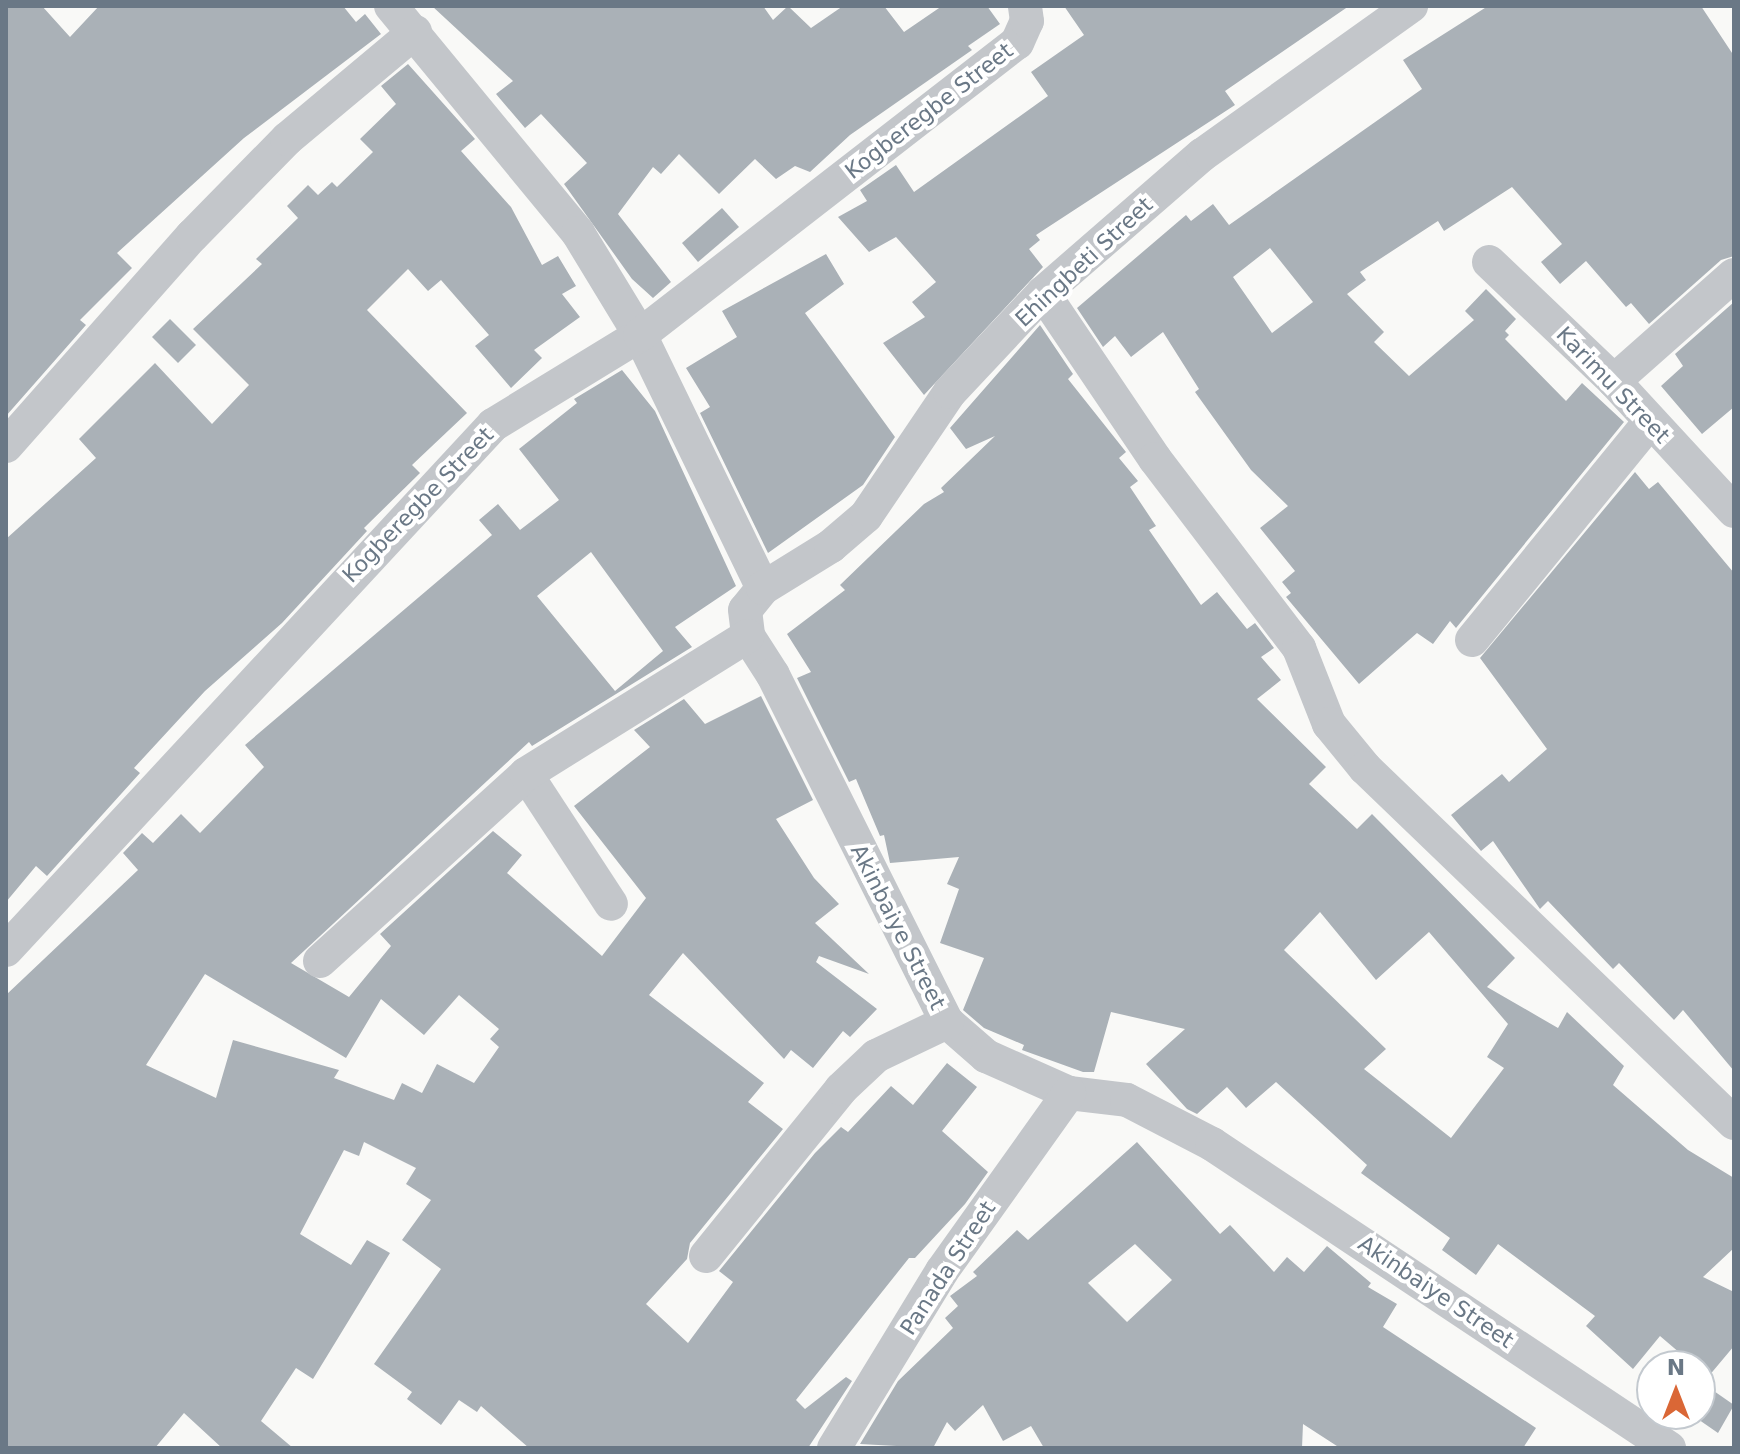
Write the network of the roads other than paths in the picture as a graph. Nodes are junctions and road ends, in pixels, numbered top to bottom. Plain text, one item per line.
1 (391, 6) edge
2 (1025, 6) edge
3 (1411, 6) edge
4 (415, 32) junction
5 (1489, 262) dead end
6 (1734, 275) edge
7 (1043, 293) junction
8 (640, 335) junction
9 (1614, 381) junction
10 (1649, 423) junction
11 (6, 446) edge
12 (1734, 511) edge
13 (763, 588) junction
14 (748, 636) junction
15 (1472, 640) dead end
16 (526, 774) junction
17 (611, 904) dead end
18 (6, 950) edge
19 (320, 961) dead end
20 (947, 1022) junction
21 (1069, 1093) junction
22 (1734, 1123) edge
23 (706, 1256) dead end
24 (834, 1448) edge
25 (1669, 1448) edge

1 - 4 street
2 - 8 street, Kogberegbe Street
3 - 7 street, Ehingbeti Street
4 - 8 street
4 - 11 street
5 - 9 street, Karimu Street
6 - 9 street
7 - 13 street, Ehingbeti Street
7 - 22 street
8 - 13 street
8 - 18 street, Kogberegbe Street
9 - 10 street, Karimu Street
10 - 12 street, Karimu Street
10 - 15 street
13 - 14 street
14 - 16 street
14 - 20 street, Akinbaiye Street
16 - 17 street
16 - 19 street
20 - 21 street, Akinbaiye Street
20 - 23 street
21 - 24 street, Panada Street
21 - 25 street, Akinbaiye Street

